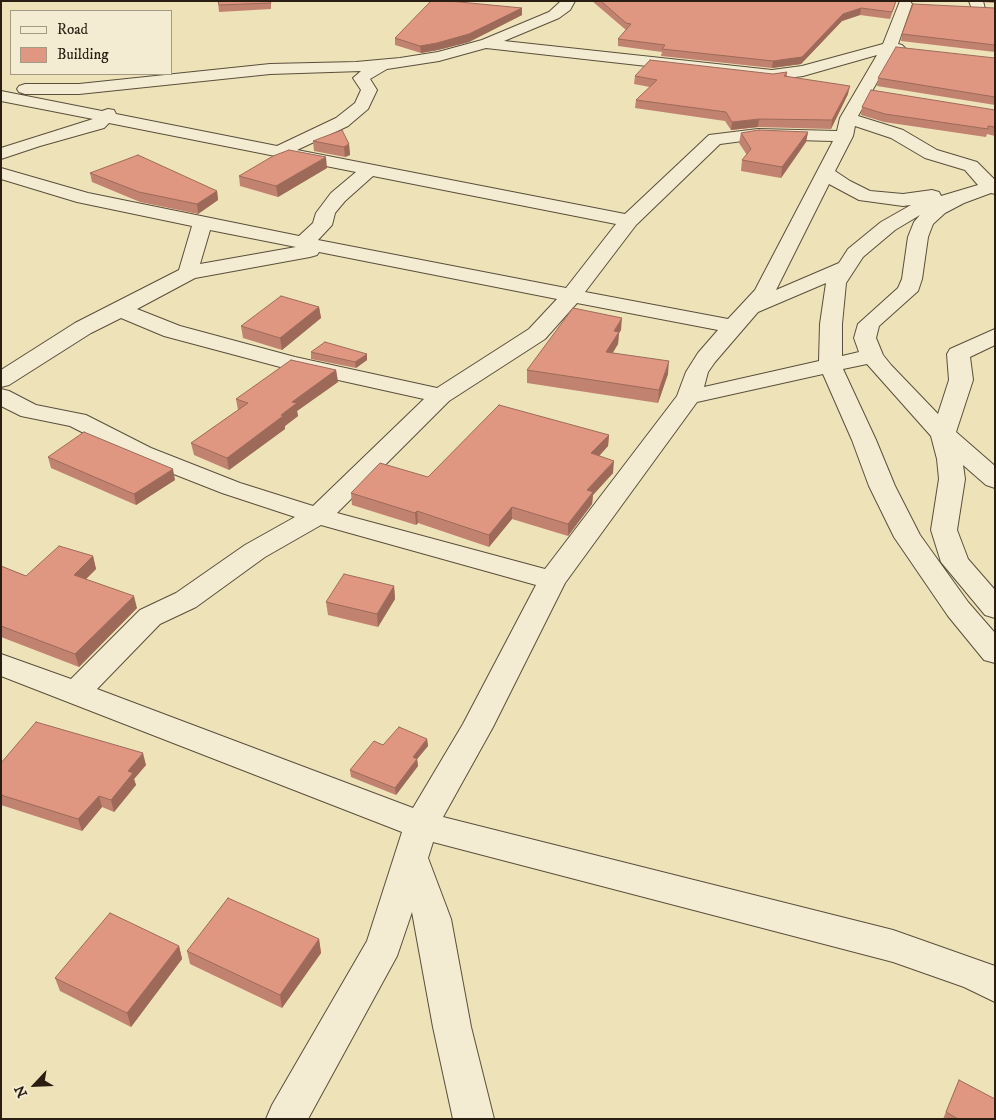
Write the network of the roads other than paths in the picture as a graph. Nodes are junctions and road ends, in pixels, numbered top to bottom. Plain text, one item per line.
1 (568, 1) edge
2 (906, 4) edge
3 (977, 5) edge
4 (960, 8) edge
5 (995, 9) edge
6 (487, 43) junction
7 (888, 47) junction
8 (915, 50) edge
9 (382, 66) junction
10 (124, 85) junction
11 (1, 89) edge
12 (1, 96) edge
13 (106, 118) junction
14 (846, 127) junction
15 (277, 152) junction
16 (1, 154) edge
17 (369, 170) junction
18 (1, 173) edge
19 (825, 173) junction
20 (988, 189) edge
21 (629, 221) junction
22 (203, 223) junction
23 (303, 243) junction
24 (326, 248) junction
25 (846, 267) junction
26 (188, 274) junction
27 (571, 296) junction
28 (120, 310) junction
29 (743, 318) junction
30 (995, 336) edge
31 (872, 356) junction
32 (830, 365) junction
33 (1, 380) edge
34 (1, 396) edge
35 (441, 396) junction
36 (689, 397) junction
37 (942, 434) junction
38 (995, 480) edge
39 (318, 516) junction
40 (552, 580) junction
41 (995, 608) edge
42 (995, 654) edge
43 (1, 664) edge
44 (76, 692) junction
45 (416, 842) junction
46 (995, 985) edge
47 (286, 1119) edge
48 (474, 1119) edge

1 - 6 street
2 - 7 street
3 - 4 street
3 - 5 street
6 - 7 street
6 - 9 street
7 - 8 street
7 - 14 street
9 - 10 street
9 - 15 street
10 - 11 street
10 - 13 street
12 - 13 street
13 - 15 street
13 - 16 street
14 - 19 street
14 - 20 street
14 - 21 street
15 - 17 street
17 - 21 street
17 - 23 street
18 - 22 street
19 - 20 street
19 - 29 street
20 - 25 street
20 - 31 street
21 - 27 street
22 - 23 street
22 - 26 street
23 - 24 street
24 - 26 street
24 - 27 street
25 - 29 street
25 - 32 street
26 - 28 street
27 - 29 street
27 - 35 street
28 - 33 street
28 - 35 street
29 - 36 street
30 - 37 street
31 - 32 street
31 - 37 street
32 - 36 street
32 - 42 street
34 - 39 street
35 - 39 street
36 - 40 street
37 - 38 street
37 - 41 street
39 - 40 street
39 - 44 street
40 - 45 street
43 - 44 street
44 - 45 street
45 - 46 street
45 - 47 street
45 - 48 street

